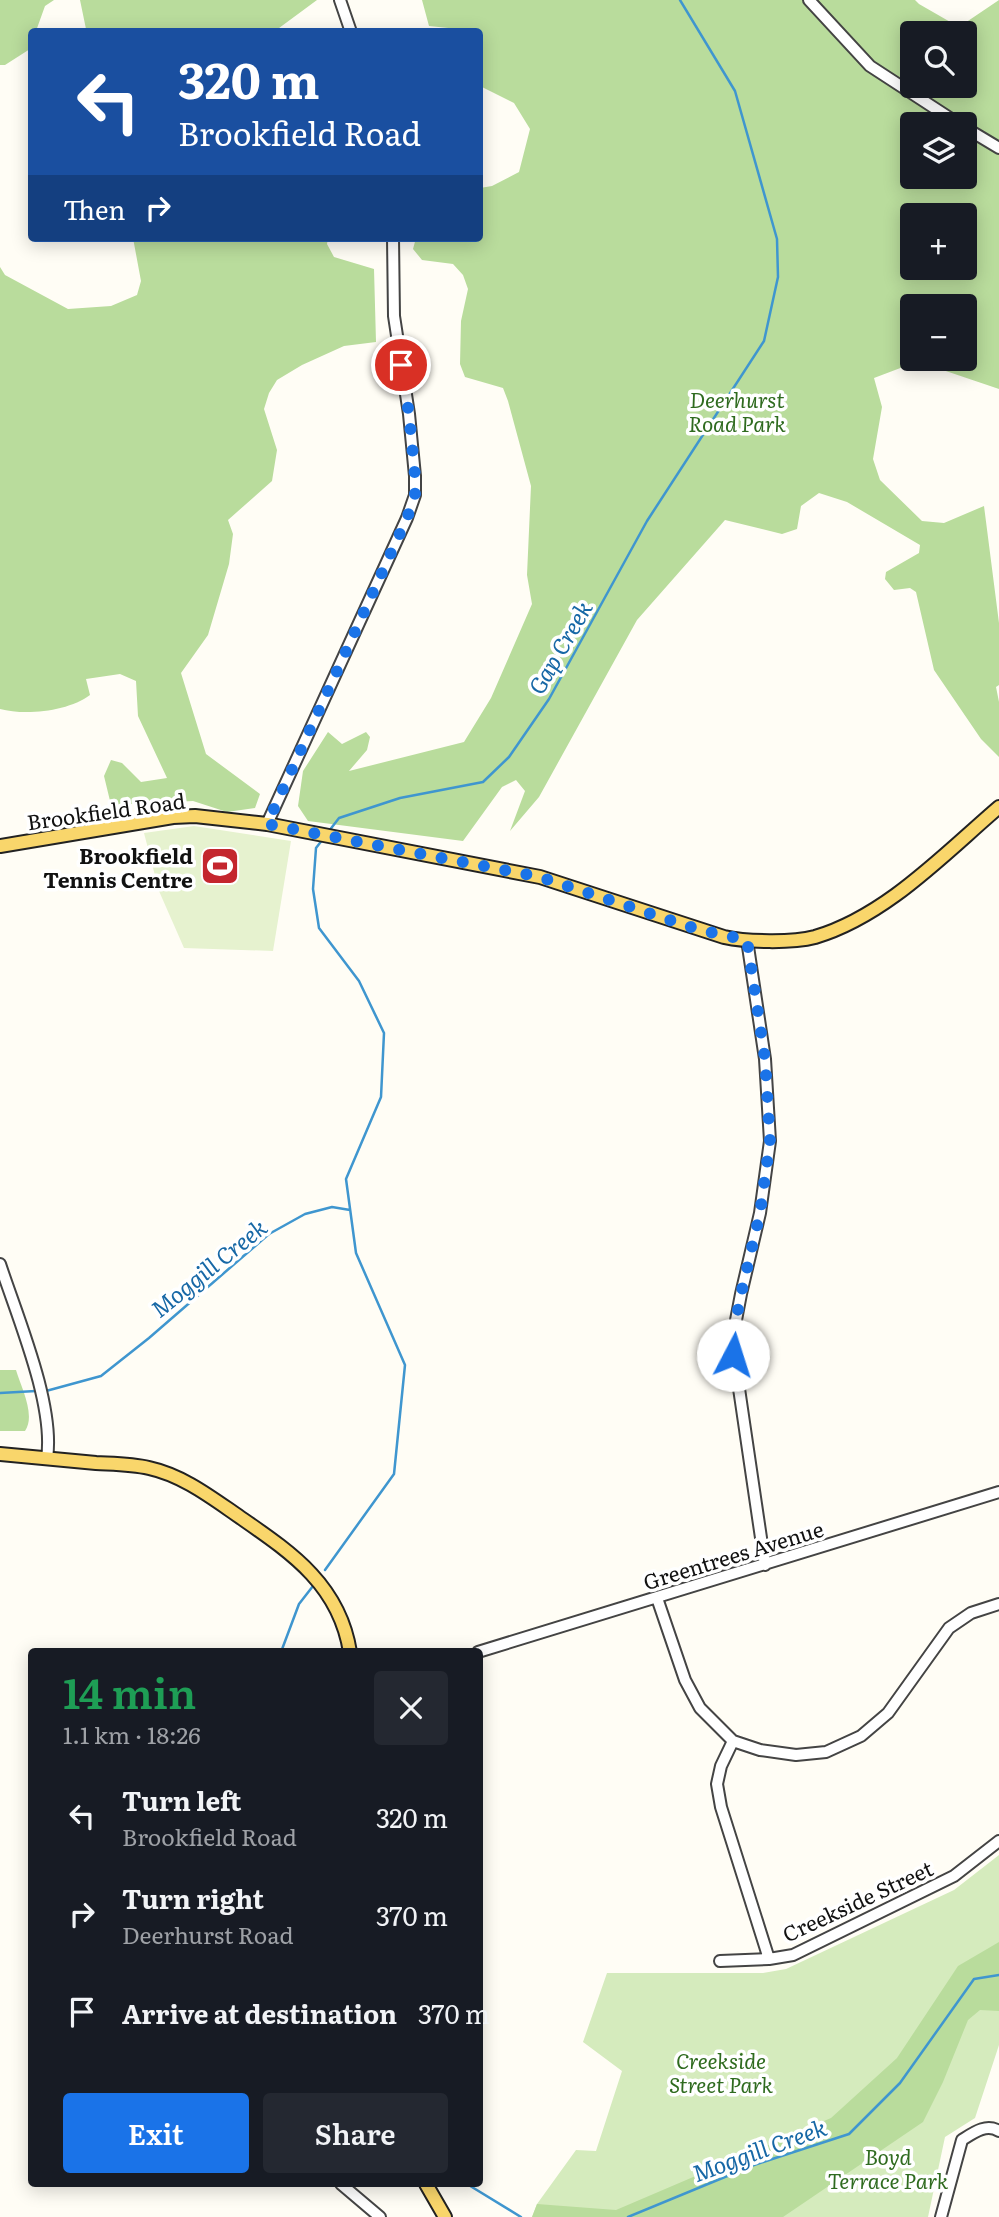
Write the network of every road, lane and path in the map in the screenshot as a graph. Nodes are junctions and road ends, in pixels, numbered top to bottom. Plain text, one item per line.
1 (340, 0) edge
2 (809, 0) edge
3 (350, 28) edge
4 (941, 112) edge
5 (977, 135) edge
6 (999, 148) edge
7 (393, 242) edge
8 (999, 807) edge
9 (267, 824) junction
10 (0, 846) edge
11 (747, 940) junction
12 (0, 1264) edge
13 (0, 1454) edge
14 (47, 1458) junction
15 (999, 1492) edge
16 (765, 1565) junction
17 (657, 1598) junction
18 (999, 1604) edge
19 (349, 1648) edge
20 (483, 1650) edge
21 (733, 1741) junction
22 (999, 1841) edge
23 (769, 1959) junction
24 (720, 1961) dead end
25 (999, 2131) edge
26 (345, 2187) edge
27 (428, 2187) edge
28 (380, 2217) edge
29 (446, 2217) edge
30 (941, 2217) edge

1 - 3 street
2 - 4 street
5 - 6 street
7 - 9 street
8 - 11 main road, Brookfield Road
9 - 10 main road, Brookfield Road
9 - 11 main road, Brookfield Road
11 - 16 street
12 - 14 street
13 - 14 main road
14 - 19 main road
15 - 16 street, Greentrees Avenue
16 - 17 street, Greentrees Avenue
17 - 20 street, Greentrees Avenue
17 - 21 street
18 - 21 street
21 - 23 street
22 - 23 street, Creekside Street
23 - 24 street, Creekside Street
25 - 30 street
26 - 28 street
27 - 29 main road

